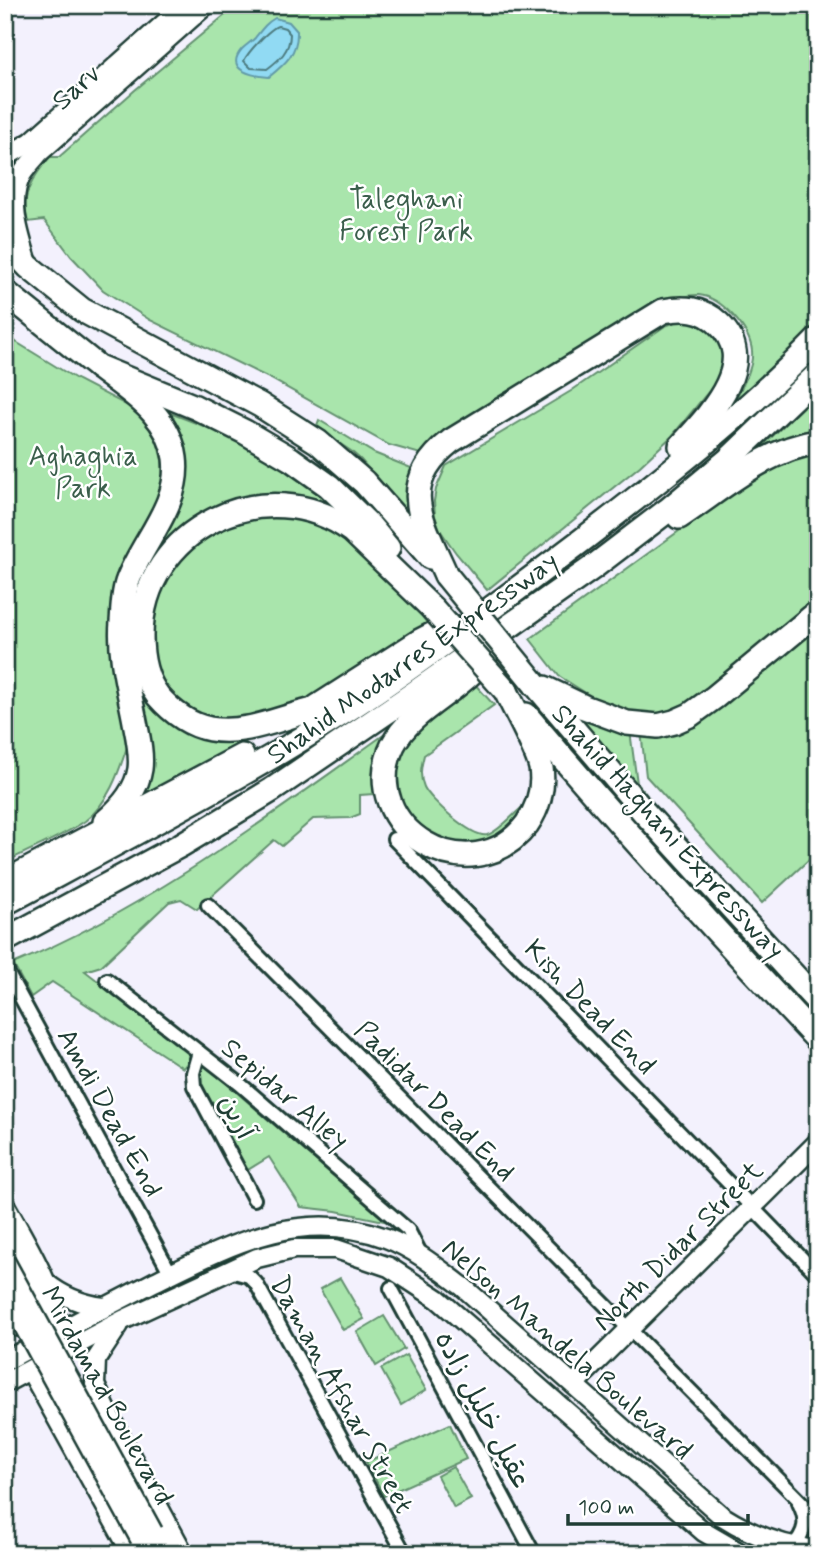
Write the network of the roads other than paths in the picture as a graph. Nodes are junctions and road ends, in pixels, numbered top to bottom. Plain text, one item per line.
1 (185, 5) edge
2 (206, 5) edge
3 (5, 157) edge
4 (5, 242) edge
5 (29, 267) junction
6 (5, 292) edge
7 (818, 339) edge
8 (98, 367) junction
9 (818, 374) edge
10 (818, 442) edge
11 (627, 506) junction
12 (592, 568) junction
13 (446, 575) junction
14 (508, 596) junction
15 (433, 609) junction
16 (818, 612) edge
17 (508, 627) junction
18 (535, 684) junction
19 (506, 691) junction
20 (354, 705) junction
21 (311, 710) junction
22 (271, 790) junction
23 (394, 839) dead end
24 (68, 849) junction
25 (5, 882) edge
26 (5, 903) edge
27 (208, 905) dead end
28 (5, 940) edge
29 (7, 964) edge
30 (107, 980) dead end
31 (818, 1002) edge
32 (818, 1040) edge
33 (199, 1052) junction
34 (818, 1142) edge
35 (254, 1199) dead end
36 (5, 1205) edge
37 (752, 1207) junction
38 (5, 1231) edge
39 (421, 1255) junction
40 (5, 1264) edge
41 (228, 1270) junction
42 (172, 1274) junction
43 (818, 1275) edge
44 (44, 1281) junction
45 (391, 1288) dead end
46 (5, 1292) edge
47 (104, 1307) junction
48 (5, 1317) edge
49 (123, 1320) junction
50 (65, 1328) junction
51 (629, 1329) junction
52 (80, 1343) junction
53 (51, 1358) junction
54 (5, 1361) edge
55 (30, 1370) junction
56 (5, 1383) edge
57 (574, 1384) junction
58 (111, 1419) junction
59 (69, 1439) junction
60 (795, 1496) junction
61 (818, 1519) edge
62 (143, 1545) edge
63 (792, 1547) junction
64 (818, 1550) edge
65 (166, 1554) edge
66 (184, 1554) edge
67 (405, 1554) edge
68 (534, 1554) edge
69 (742, 1554) edge

1 - 3 main road
2 - 5 main road, Sarv
4 - 5 highway
5 - 13 highway
6 - 8 highway
7 - 11 highway, Shahid Modarres Expressway
8 - 15 highway
8 - 24 highway
9 - 12 highway, Shahid Modarres Expressway
10 - 12 highway
11 - 13 highway
11 - 14 highway, Shahid Modarres Expressway
12 - 17 highway, Shahid Modarres Expressway
13 - 18 highway, Shahid Haghani Expressway, bridge
14 - 20 highway, Shahid Modarres Expressway
14 - 21 highway
15 - 19 highway, Shahid Haghani Expressway, bridge
15 - 21 highway
16 - 18 highway
17 - 19 highway
17 - 22 highway, Shahid Modarres Expressway
18 - 31 highway, Shahid Haghani Expressway
19 - 32 highway, Shahid Haghani Expressway
20 - 21 highway
20 - 26 highway, Shahid Modarres Expressway
21 - 24 highway
22 - 28 highway, Shahid Modarres Expressway
22 - 29 highway
23 - 37 street, Kish Dead End
24 - 25 highway
27 - 51 street, Padidar Dead End
29 - 42 street, Amdi Dead End
30 - 33 street, Sepidar Alley
33 - 35 street, آرین
33 - 39 street, Sepidar Alley
34 - 37 main road, North Didar Street
36 - 44 main road
37 - 43 street, Kish Dead End
37 - 51 main road, North Didar Street
38 - 44 main road
39 - 42 main road, Nelson Mandela Boulevard
39 - 57 main road, Nelson Mandela Boulevard
40 - 48 main road
40 - 62 main road, Mirdamad Boulevard, bridge
41 - 49 main road, Nelson Mandela Boulevard
41 - 67 street, Daman Afshar Street
41 - 69 main road, Nelson Mandela Boulevard
42 - 47 main road, Nelson Mandela Boulevard
44 - 47 main road
44 - 50 main road
45 - 68 street, عقیل خلیل زاده
46 - 62 main road, Mirdamad Boulevard, bridge
47 - 50 main road, Nelson Mandela Boulevard
49 - 52 main road, Nelson Mandela Boulevard
49 - 58 main road
50 - 52 main road
50 - 53 main road
50 - 54 main road, Nelson Mandela Boulevard
51 - 57 main road, North Didar Street
51 - 60 street, Padidar Dead End
52 - 53 main road, Nelson Mandela Boulevard
53 - 55 main road, Nelson Mandela Boulevard
55 - 56 main road, Nelson Mandela Boulevard
55 - 59 main road
57 - 63 main road, Nelson Mandela Boulevard
58 - 59 main road
58 - 66 main road
59 - 62 main road
60 - 61 street, Padidar Dead End
60 - 63 street
62 - 65 main road, Mirdamad Boulevard
63 - 64 main road, Nelson Mandela Boulevard

